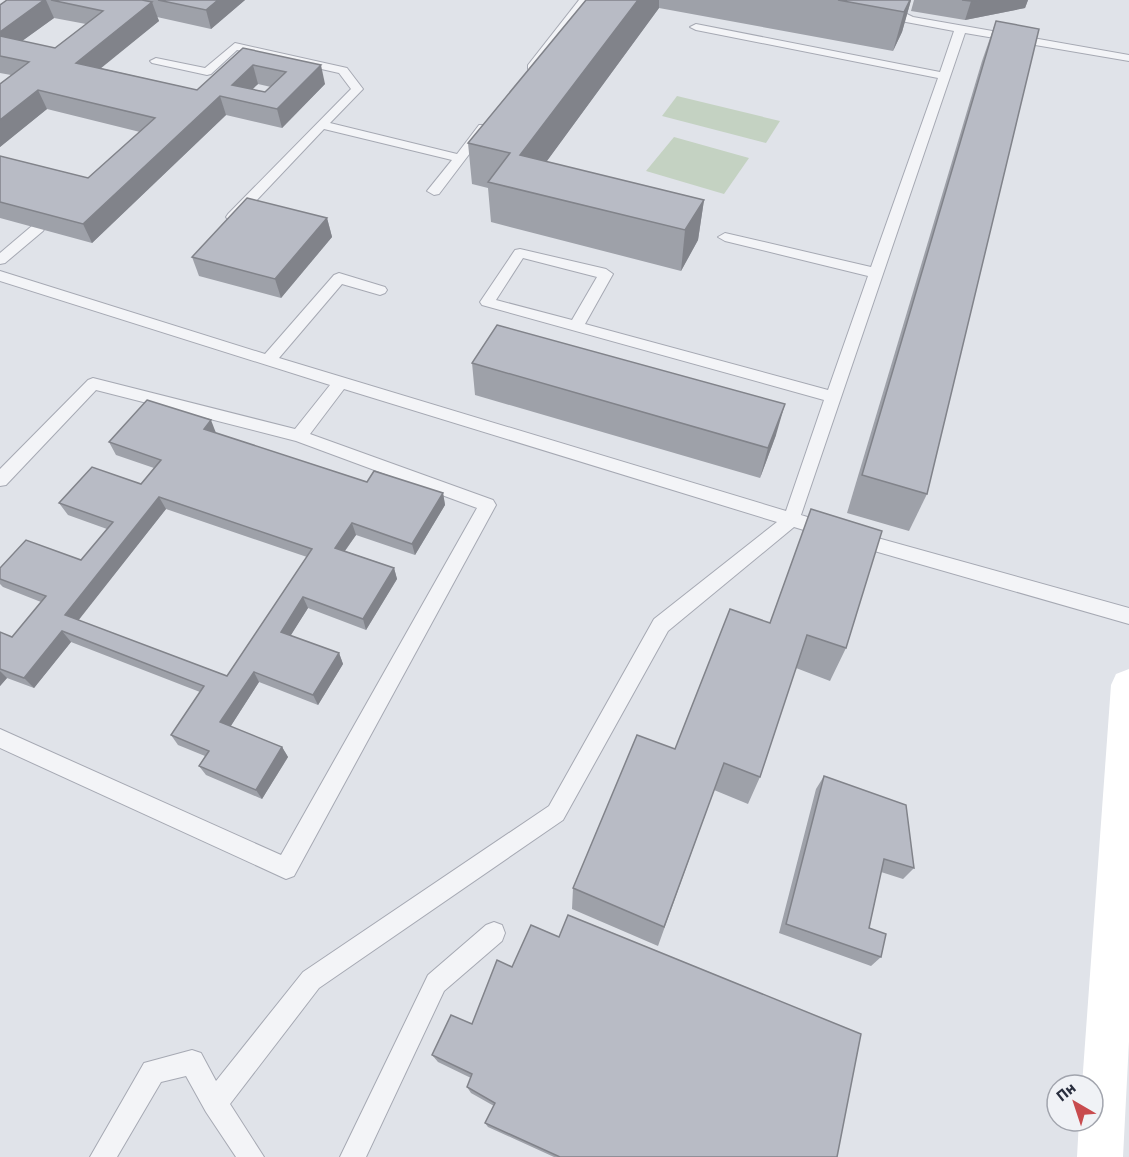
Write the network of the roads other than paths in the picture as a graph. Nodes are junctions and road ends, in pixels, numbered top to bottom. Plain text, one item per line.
1 (585, 0) edge
2 (870, 0) edge
3 (696, 27) dead end
4 (961, 28) junction
5 (1129, 58) edge
6 (156, 61) dead end
7 (525, 75) edge
8 (945, 76) junction
9 (488, 121) edge
10 (321, 125) junction
11 (459, 158) junction
12 (434, 191) dead end
13 (224, 226) edge
14 (38, 228) edge
15 (725, 237) dead end
16 (0, 260) edge
17 (876, 273) junction
18 (0, 276) edge
19 (380, 290) dead end
20 (576, 327) junction
21 (268, 360) junction
22 (340, 382) junction
23 (832, 397) junction
24 (299, 436) junction
25 (0, 480) edge
26 (791, 520) junction
27 (1129, 616) edge
28 (1129, 685) edge
29 (0, 738) edge
30 (494, 933) dead end
31 (215, 1103) junction
32 (103, 1157) edge
33 (251, 1157) edge
34 (353, 1157) edge
35 (1100, 1157) edge

1 - 7 lane
2 - 4 lane
3 - 8 lane
4 - 5 lane
4 - 8 lane
6 - 10 lane
8 - 17 lane
9 - 11 lane
10 - 11 lane
10 - 13 lane
11 - 12 lane
14 - 16 lane
15 - 17 lane
17 - 23 lane
18 - 21 lane
19 - 21 lane
20 - 20 lane
20 - 23 lane
21 - 22 lane
22 - 24 lane
22 - 26 lane
23 - 26 lane
24 - 25 lane
24 - 29 lane
26 - 27 lane
26 - 31 lane
28 - 35 street
30 - 34 lane
31 - 32 lane
31 - 33 lane

